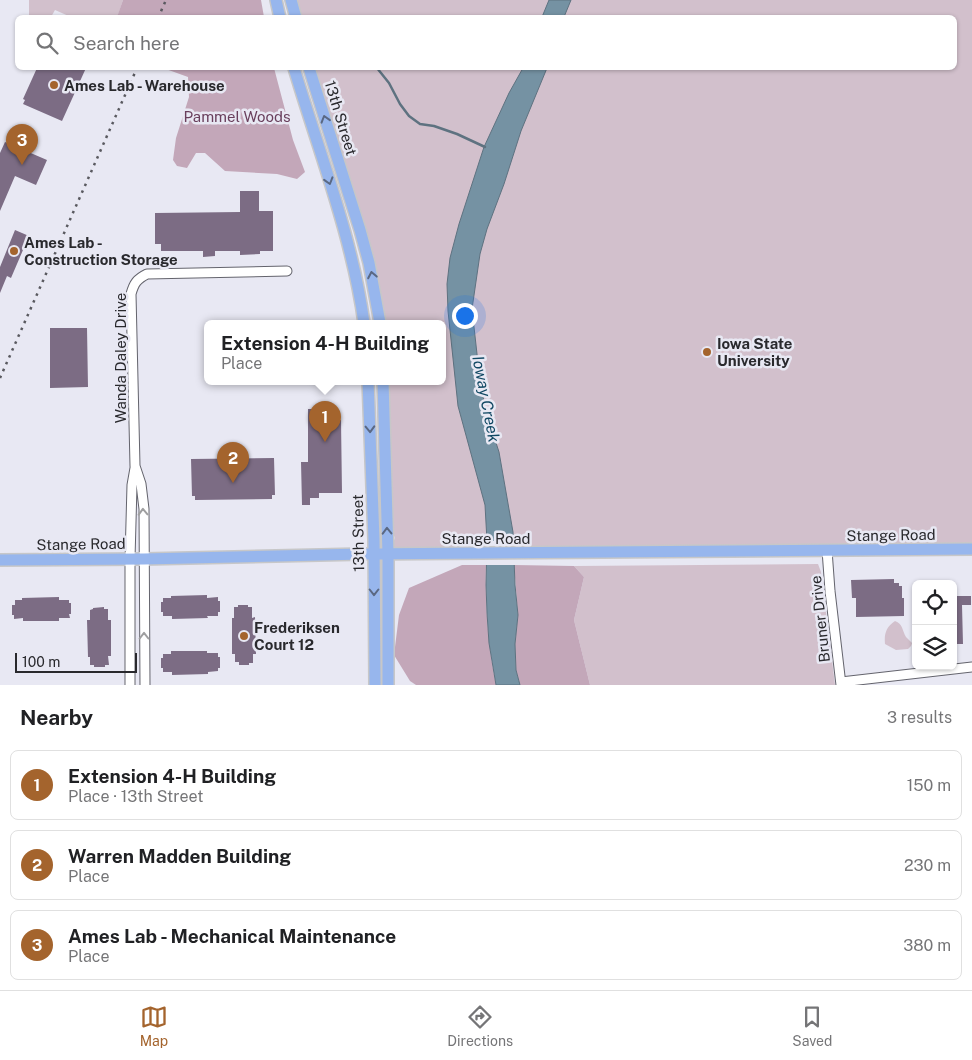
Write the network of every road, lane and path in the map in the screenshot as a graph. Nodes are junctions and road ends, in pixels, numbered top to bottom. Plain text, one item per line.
1 (276, 0) edge
2 (292, 0) edge
3 (279, 15) edge
4 (295, 15) edge
5 (295, 70) edge
6 (310, 70) edge
7 (287, 272) dead end
8 (364, 320) edge
9 (379, 320) edge
10 (368, 385) edge
11 (384, 385) edge
12 (135, 466) junction
13 (972, 549) edge
14 (827, 550) junction
15 (374, 554) junction
16 (388, 554) junction
17 (130, 559) junction
18 (144, 559) junction
19 (0, 560) edge
20 (972, 667) edge
21 (841, 683) edge
22 (130, 685) edge
23 (145, 685) edge
24 (375, 685) edge
25 (388, 685) edge

1 - 3 main road
2 - 4 main road
5 -> 8 main road, 13th Street
9 -> 6 main road, 13th Street
7 - 12 street, Wanda Daley Drive
10 -> 15 main road, 13th Street
16 -> 11 main road, 13th Street
12 - 17 street
18 -> 12 street, Wanda Daley Drive
13 - 14 main road, Stange Road
14 - 16 main road, Stange Road
14 - 21 street, Bruner Drive
15 - 16 main road, Stange Road
15 - 18 main road, Stange Road
15 -> 24 main road, 13th Street
16 - 25 main road, 13th Street
17 - 18 main road, Stange Road
17 - 19 main road, Stange Road
17 - 22 street
23 -> 18 street, Wanda Daley Drive
20 - 21 street

